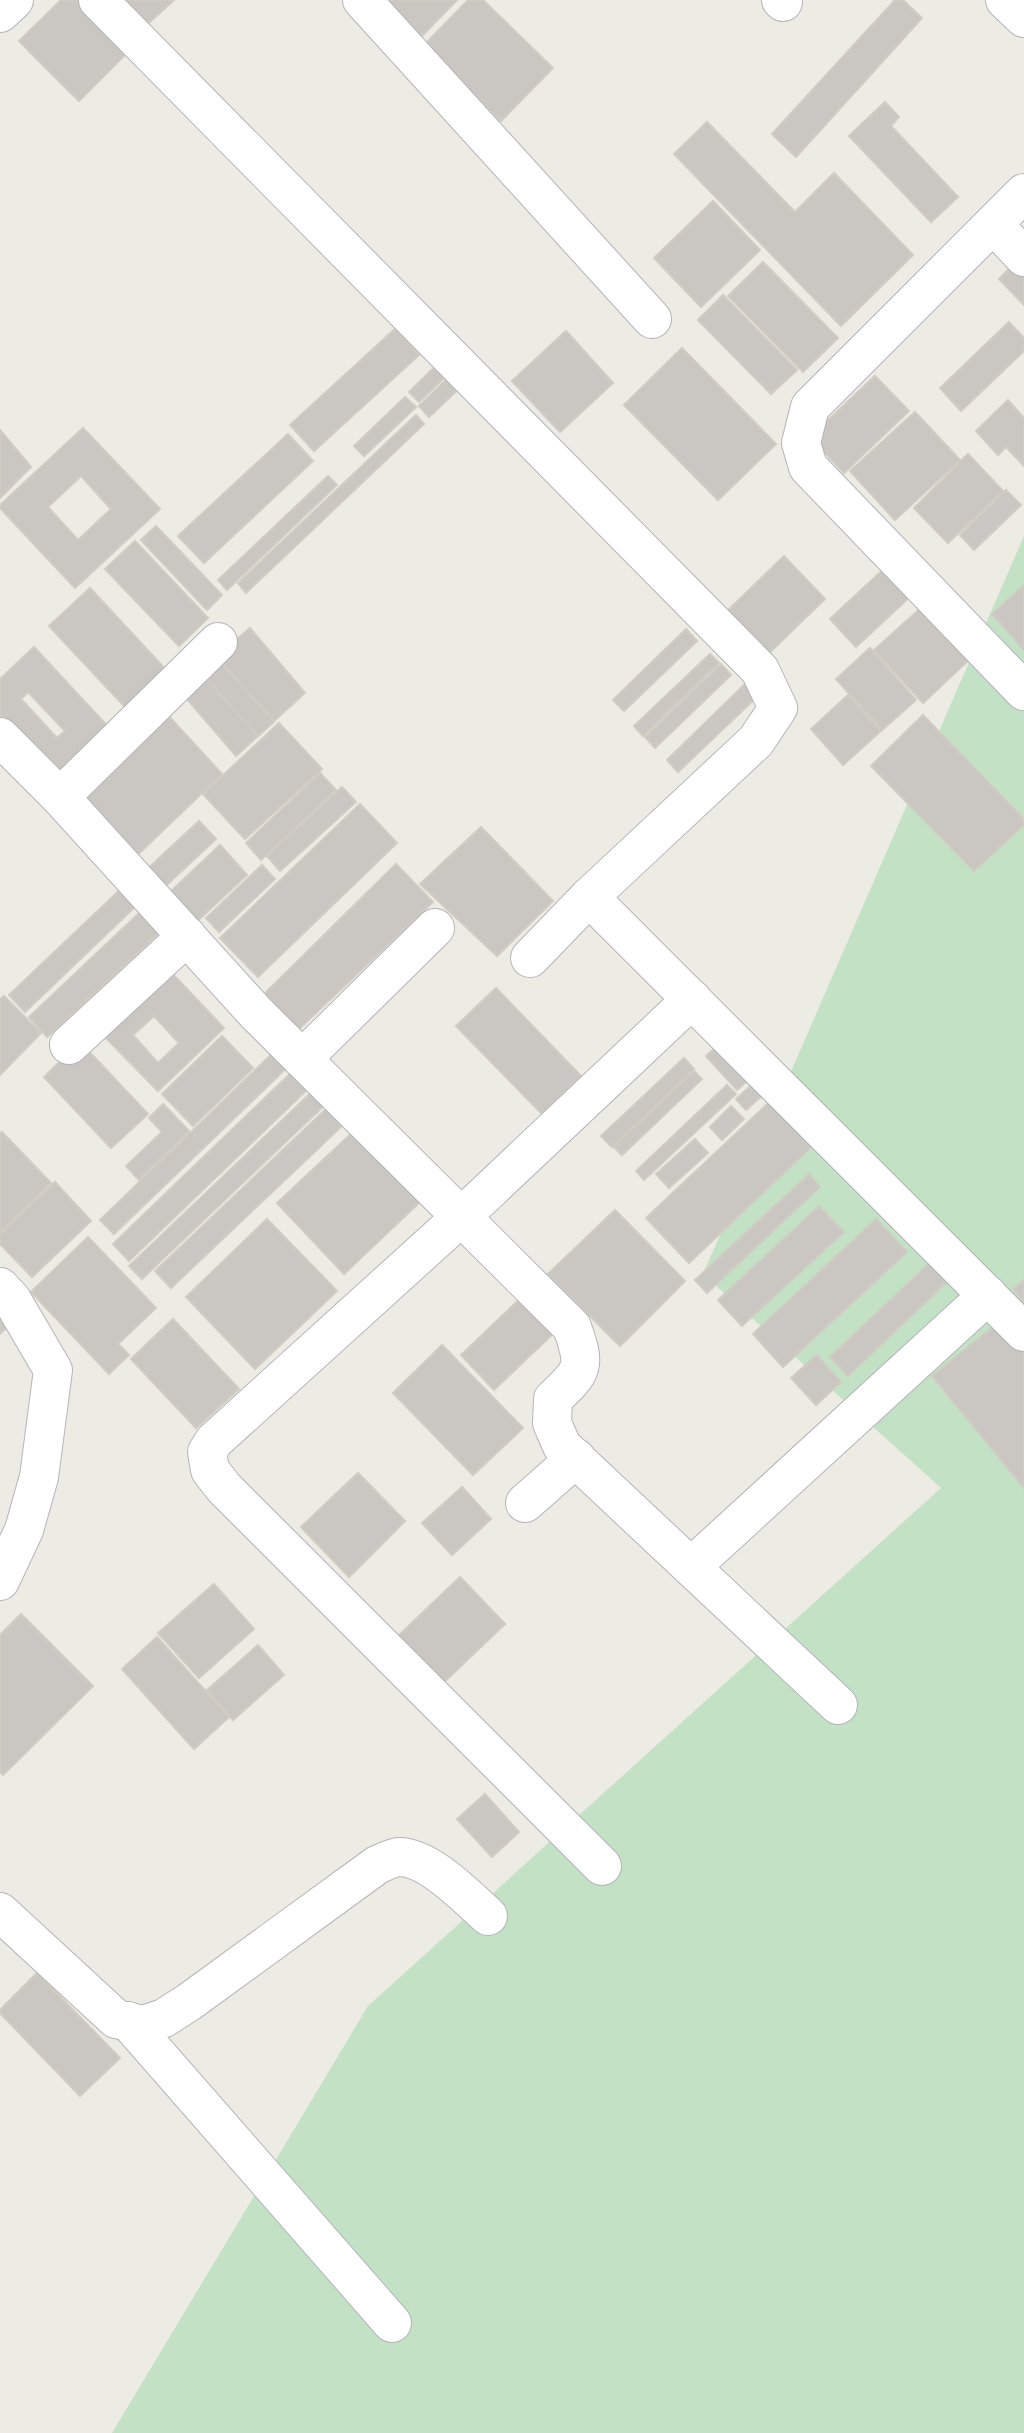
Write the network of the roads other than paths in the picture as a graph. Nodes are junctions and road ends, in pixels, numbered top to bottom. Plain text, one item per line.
1 (14, 0) edge
2 (98, 0) edge
3 (362, 0) edge
4 (1005, 0) edge
5 (0, 13) edge
6 (1024, 18) edge
7 (1024, 192) edge
8 (993, 223) junction
9 (1024, 257) edge
10 (652, 319) dead end
11 (218, 642) dead end
12 (1024, 691) edge
13 (0, 737) edge
14 (60, 797) junction
15 (589, 897) junction
16 (435, 928) dead end
17 (187, 936) junction
18 (530, 958) dead end
19 (692, 999) junction
20 (69, 1045) dead end
21 (302, 1059) junction
22 (460, 1218) junction
23 (0, 1287) edge
24 (988, 1295) junction
25 (1024, 1332) edge
26 (576, 1458) junction
27 (525, 1503) dead end
28 (691, 1567) junction
29 (0, 1581) edge
30 (838, 1705) dead end
31 (602, 1866) dead end
32 (0, 1912) edge
33 (488, 1916) dead end
34 (128, 2021) junction
35 (392, 2323) dead end

1 - 5 street
2 - 15 street
3 - 10 street
4 - 6 street
7 - 8 street
8 - 9 street
8 - 12 street
11 - 14 street
13 - 14 street
14 - 17 street
15 - 18 street
15 - 19 street
16 - 21 street
17 - 20 street
17 - 21 street
19 - 22 street
19 - 24 street
21 - 22 street
22 - 26 street
22 - 31 street
23 - 29 street
24 - 25 street
24 - 28 street
26 - 27 street
26 - 28 street
28 - 30 street
32 - 34 street
33 - 34 street
34 - 35 street

